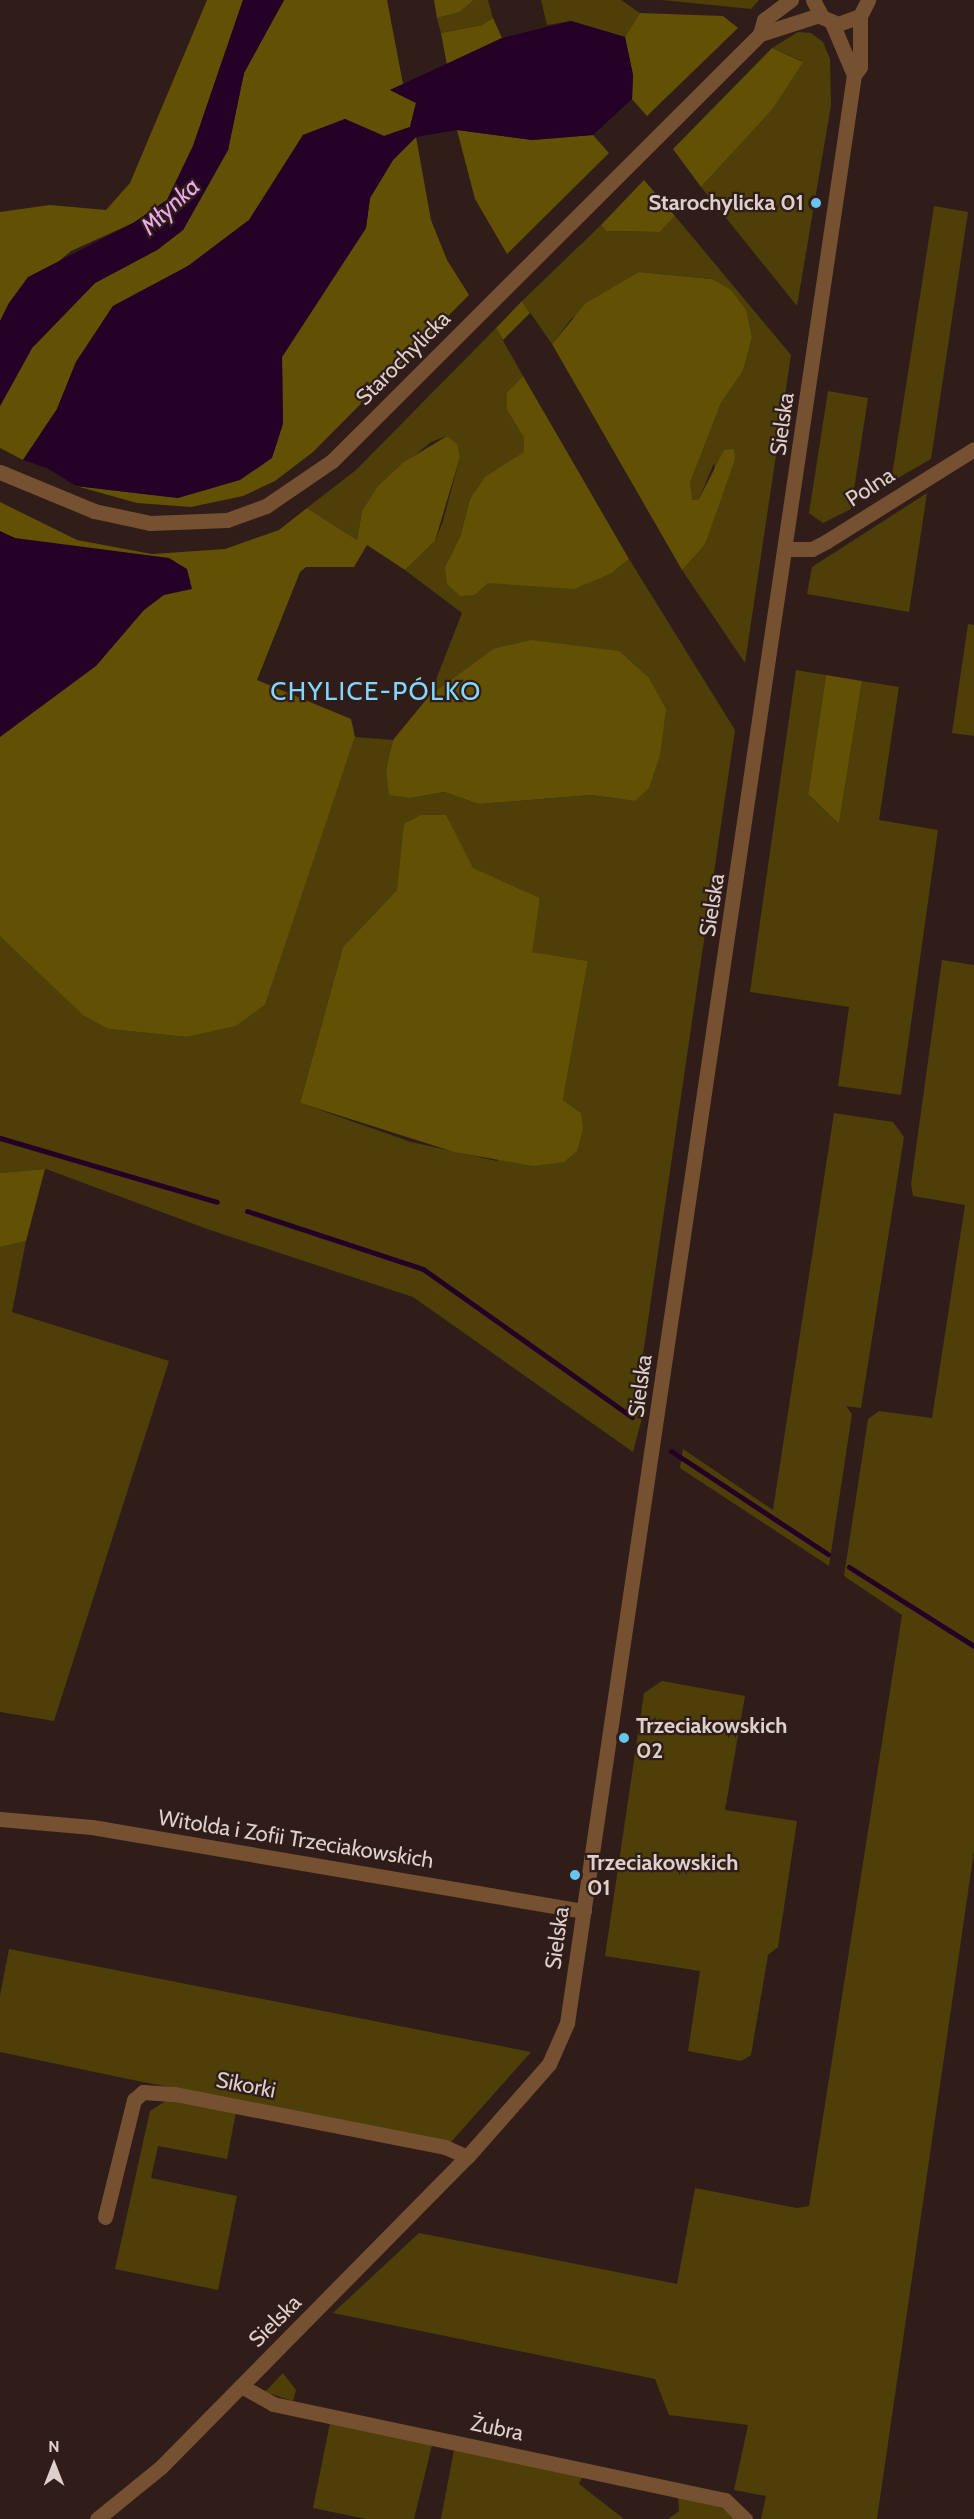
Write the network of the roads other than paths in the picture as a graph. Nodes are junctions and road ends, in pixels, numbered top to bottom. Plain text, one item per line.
1 (791, 0) edge
2 (813, 0) edge
3 (868, 0) edge
4 (860, 16) junction
5 (826, 19) junction
6 (760, 34) junction
7 (854, 75) junction
8 (974, 449) edge
9 (0, 472) edge
10 (787, 549) junction
11 (0, 1819) edge
12 (584, 1911) junction
13 (467, 2157) junction
14 (105, 2217) dead end
15 (241, 2386) junction
16 (744, 2517) edge
17 (97, 2519) edge

1 - 6 street, Starochylicka
2 - 5 street
3 - 4 street
4 - 5 street, Starochylicka
4 - 7 street, Sielska
5 - 6 street, Starochylicka
5 - 7 street
6 - 9 street, Starochylicka
7 - 10 street, Sielska
8 - 10 street, Polna
10 - 12 street, Sielska
11 - 12 street, Witolda i Zofii Trzeciakowskich
12 - 13 street, Sielska
13 - 14 street, Sikorki
13 - 15 street, Sielska
15 - 16 street, Żubra
15 - 17 street, Sielska

